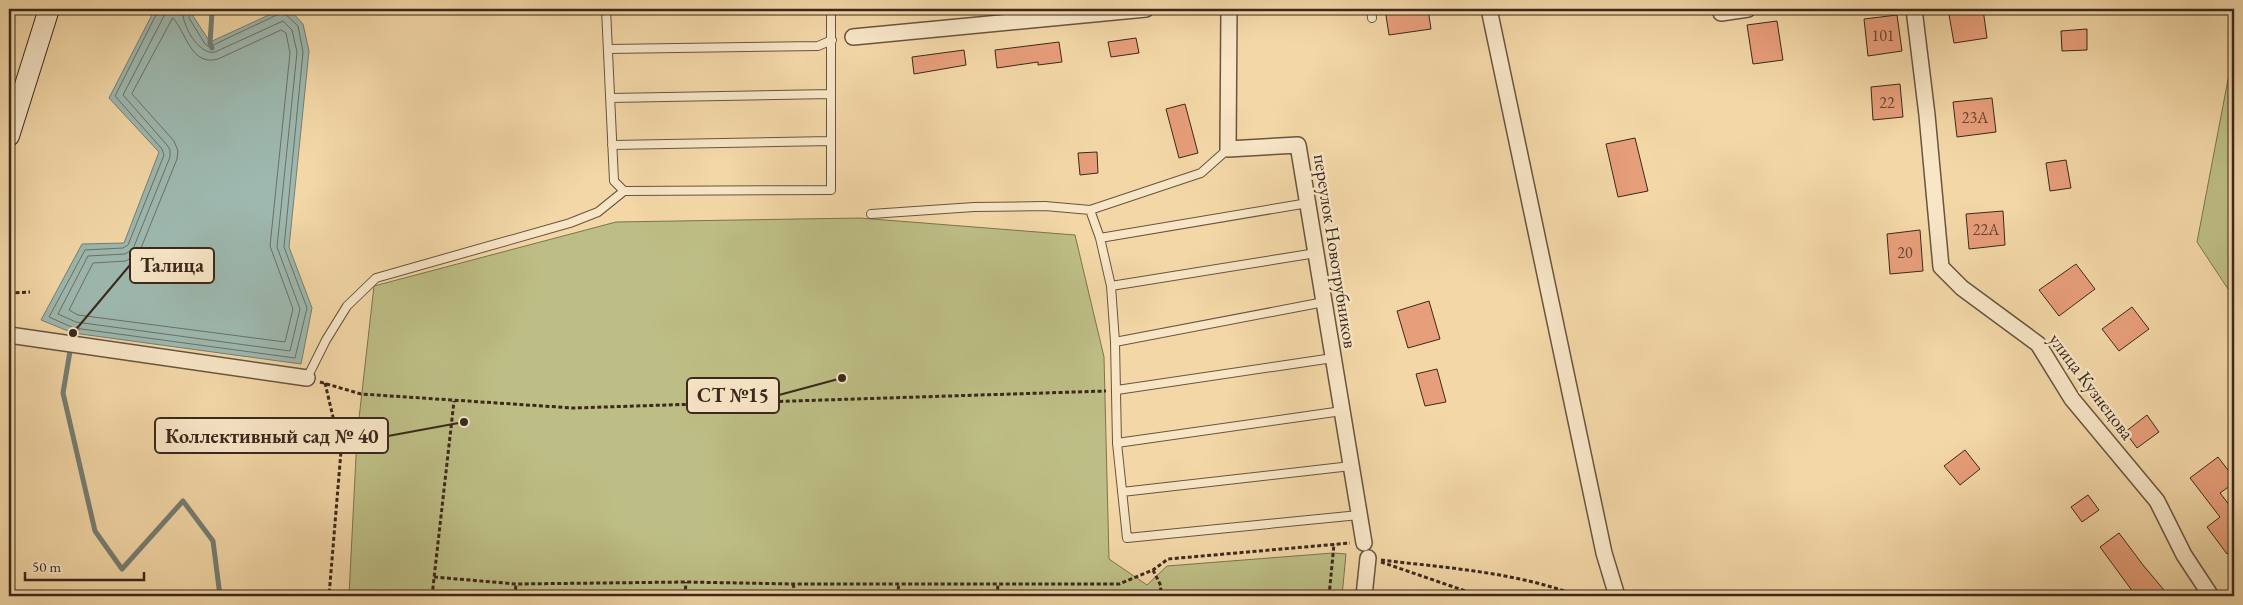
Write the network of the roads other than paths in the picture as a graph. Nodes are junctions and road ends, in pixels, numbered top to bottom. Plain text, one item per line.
1 (49, 9) edge
2 (606, 9) edge
3 (831, 9) edge
4 (1146, 9) edge
5 (1229, 9) edge
6 (1371, 9) edge
7 (1489, 9) edge
8 (1748, 9) edge
9 (1914, 9) edge
10 (1721, 13) dead end
11 (1372, 18) dead end
12 (853, 37) dead end
13 (832, 40) junction
14 (608, 49) junction
15 (832, 94) junction
16 (610, 98) junction
17 (9, 136) edge
18 (831, 141) junction
19 (612, 145) junction
20 (1228, 149) junction
21 (624, 190) junction
22 (1308, 203) junction
23 (1090, 210) junction
24 (871, 214) dead end
25 (1100, 238) junction
26 (1316, 253) junction
27 (1111, 286) junction
28 (1324, 302) junction
29 (9, 335) edge
30 (1115, 342) junction
31 (1333, 358) junction
32 (307, 378) joint
33 (1116, 390) junction
34 (1342, 411) junction
35 (1116, 443) junction
36 (1351, 466) junction
37 (1122, 492) junction
38 (1359, 515) junction
39 (1364, 543) road end
40 (1368, 558) road end
41 (1364, 596) edge
42 (1618, 596) edge
43 (2211, 596) edge

1 - 17 main road
2 - 14 lane
3 - 13 lane
4 - 12 street
5 - 20 street
6 - 11 lane
7 - 42 street
8 - 10 street
9 - 43 street, улица Кузнецова
13 - 14 lane
13 - 15 lane
14 - 16 lane
15 - 16 lane
15 - 18 lane
16 - 19 lane
18 - 19 lane
18 - 21 lane
19 - 21 lane
20 - 22 street, переулок Новотрубников
20 - 23 lane
21 - 32 lane
22 - 25 lane
22 - 26 street, переулок Новотрубников
23 - 24 lane
23 - 25 lane
25 - 27 lane
26 - 27 lane
26 - 28 street, переулок Новотрубников
27 - 30 lane
28 - 30 lane
28 - 31 street, переулок Новотрубников
29 - 32 street
30 - 33 lane
31 - 33 lane
31 - 34 street, переулок Новотрубников
33 - 35 lane
34 - 35 lane
34 - 36 street, переулок Новотрубников
35 - 37 lane
36 - 37 lane
36 - 38 street, переулок Новотрубников
37 - 38 lane
38 - 39 street, переулок Новотрубников
40 - 41 street

